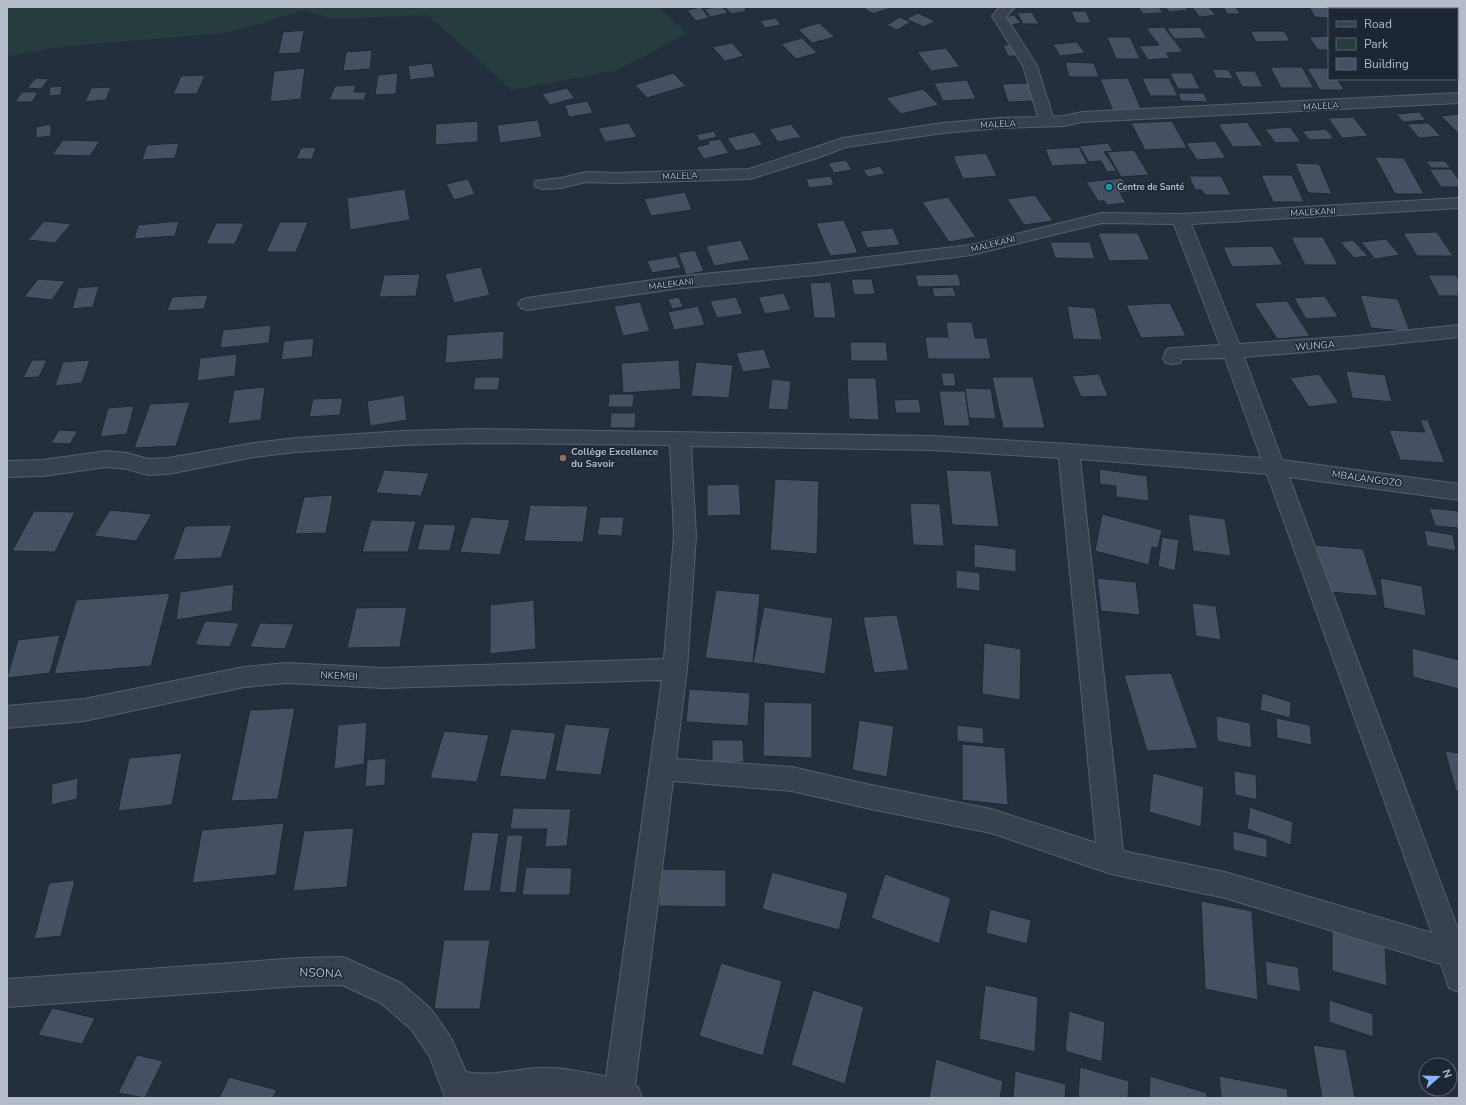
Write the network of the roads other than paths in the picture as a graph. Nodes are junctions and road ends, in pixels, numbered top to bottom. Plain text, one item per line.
1 (1008, 7) edge
2 (1459, 98) edge
3 (1047, 122) junction
4 (542, 184) dead end
5 (1459, 203) edge
6 (1181, 219) junction
7 (527, 304) dead end
8 (1459, 332) edge
9 (1232, 352) junction
10 (1173, 358) dead end
11 (680, 438) junction
12 (1069, 451) junction
13 (1275, 467) junction
14 (7, 468) edge
15 (1459, 492) edge
16 (675, 668) junction
17 (7, 717) edge
18 (662, 769) junction
19 (1110, 861) junction
20 (1453, 953) junction
21 (1459, 978) edge
22 (7, 993) edge
23 (451, 1092) edge
24 (623, 1096) edge

1 - 3 street
2 - 3 street, MALELA
3 - 4 street, MALELA
5 - 6 street, MALEKANI
6 - 7 street, MALEKANI
6 - 9 street
8 - 9 street, WUNGA
9 - 10 street, WUNGA
9 - 13 street
11 - 12 street, MBALANGOZO
11 - 14 street, MBALANGOZO
11 - 16 street
12 - 13 street, MBALANGOZO
12 - 19 street
13 - 15 street, MBALANGOZO
13 - 20 street
16 - 17 street, NKEMBI
16 - 18 street
18 - 19 street
18 - 24 street
19 - 20 street
20 - 21 street
22 - 23 street, NSONA
23 - 24 street, NSONA

